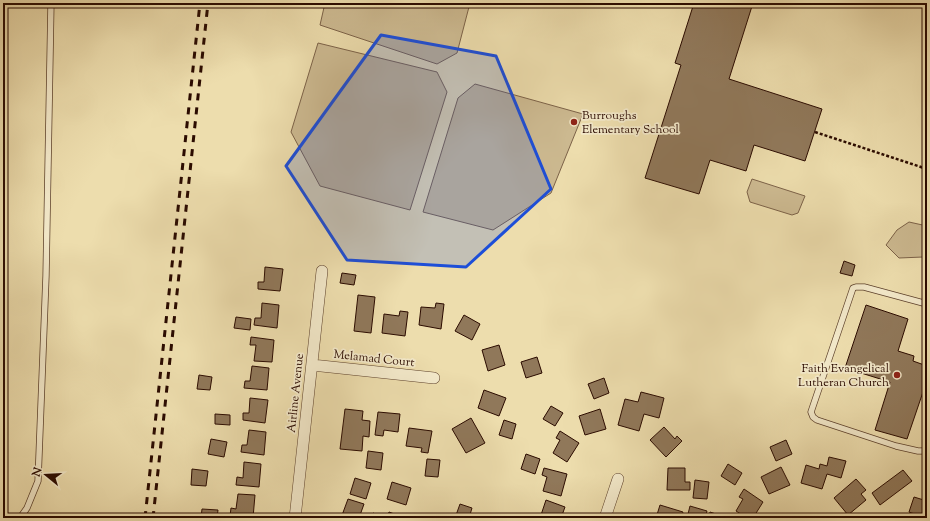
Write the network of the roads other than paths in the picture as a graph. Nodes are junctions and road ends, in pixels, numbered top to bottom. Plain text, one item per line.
1 (51, 3) edge
2 (322, 272) dead end
3 (927, 304) edge
4 (312, 365) junction
5 (434, 378) dead end
6 (927, 451) edge
7 (618, 479) dead end
8 (20, 518) edge
9 (295, 518) edge
10 (605, 518) edge

1 - 8 lane
2 - 4 street, Airline Avenue
3 - 6 lane
4 - 5 street, Melamad Court
4 - 9 street, Airline Avenue
7 - 10 street

